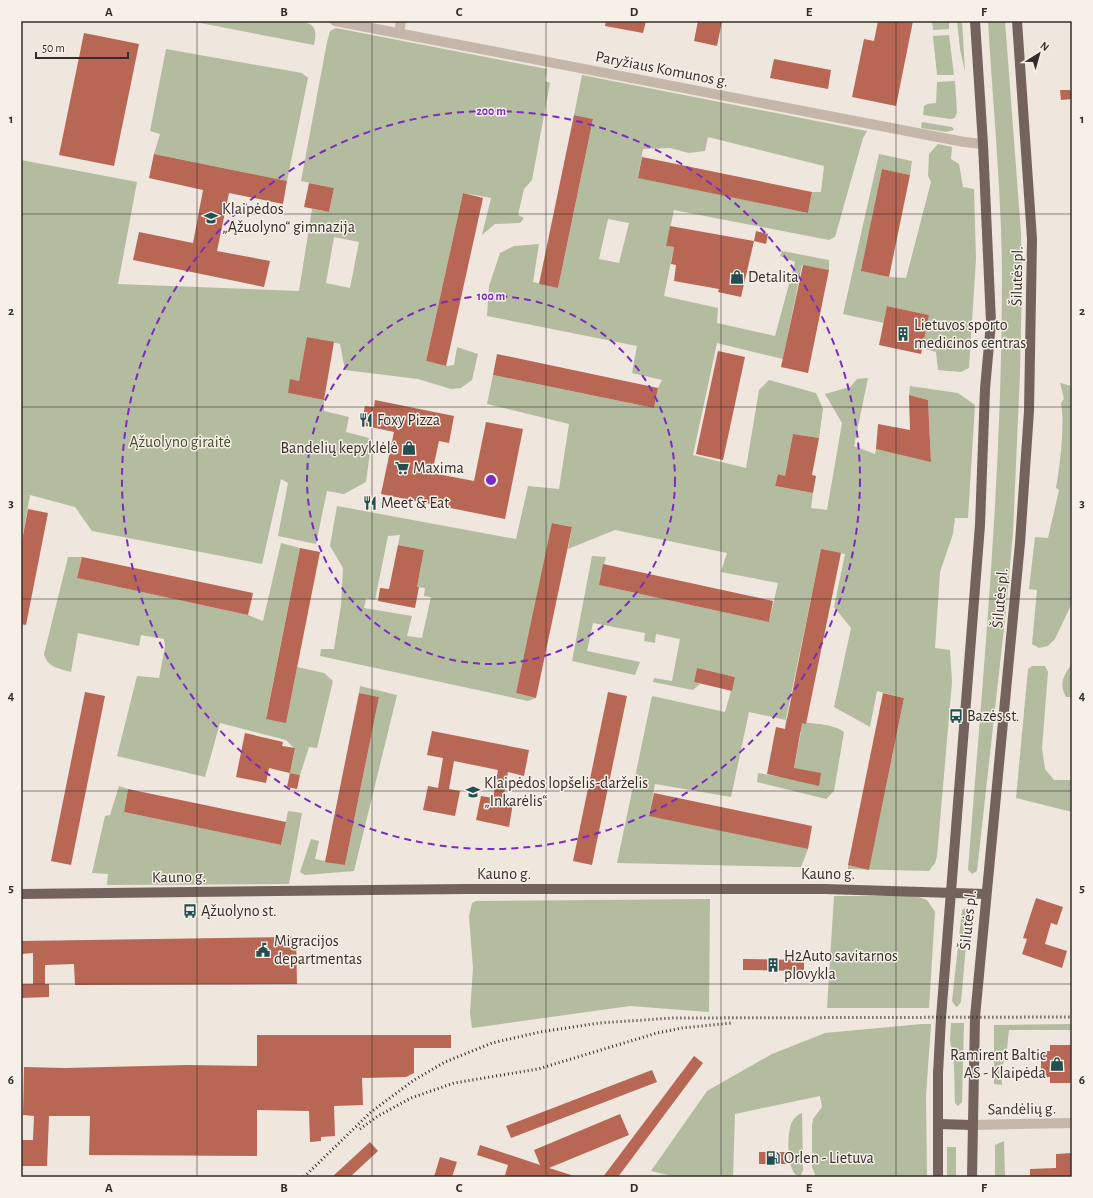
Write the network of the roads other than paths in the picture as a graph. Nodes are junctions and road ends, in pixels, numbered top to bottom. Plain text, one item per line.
1 (335, 21) edge
2 (401, 21) edge
3 (975, 21) edge
4 (1017, 21) edge
5 (399, 33) junction
6 (983, 144) junction
7 (951, 891) junction
8 (21, 894) edge
9 (986, 894) junction
10 (1072, 1122) edge
11 (938, 1124) junction
12 (972, 1125) junction
13 (938, 1177) edge
14 (972, 1177) edge

1 - 5 street, Paryžiaus Komunos g.
2 - 5 street
3 - 6 main road, Šilutės pl.
4 - 9 main road, Šilutės pl.
5 - 6 street, Paryžiaus Komunos g.
6 - 7 main road, Šilutės pl.
7 - 8 main road, Kauno g.
7 - 9 main road, Kauno g.
7 - 11 main road, Šilutės pl.
9 - 12 main road, Šilutės pl.
10 - 12 street, Sandėlių g.
11 - 12 main road
11 - 13 main road, Šilutės pl.
12 - 14 main road, Šilutės pl.

